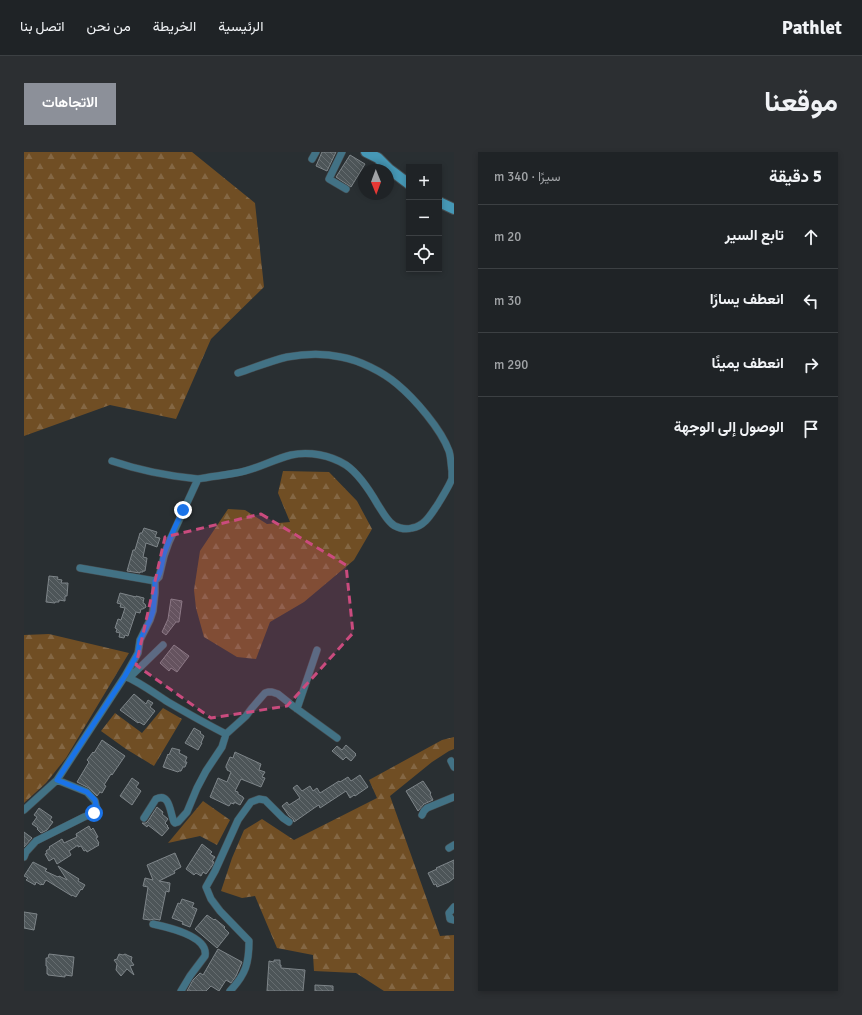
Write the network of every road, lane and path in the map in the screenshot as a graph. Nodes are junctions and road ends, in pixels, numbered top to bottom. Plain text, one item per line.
1 (316, 152) edge
2 (342, 152) edge
3 (366, 152) edge
4 (378, 155) edge
5 (312, 159) dead end
6 (406, 182) edge
7 (346, 189) dead end
8 (442, 204) edge
9 (454, 210) edge
10 (238, 373) dead end
11 (112, 461) dead end
12 (198, 479) junction
13 (80, 568) dead end
14 (155, 581) junction
15 (163, 645) dead end
16 (317, 650) dead end
17 (127, 677) junction
18 (298, 709) junction
19 (226, 734) junction
20 (337, 738) dead end
21 (57, 780) junction
22 (454, 797) edge
23 (24, 810) edge
24 (422, 815) dead end
25 (144, 818) dead end
26 (289, 822) dead end
27 (24, 857) edge
28 (454, 907) edge
29 (454, 920) edge
30 (153, 924) dead end
31 (181, 991) edge
32 (230, 991) edge

1 - 5 street
2 - 7 street
3 - 4 main road
4 - 6 main road
8 - 9 main road
10 - 12 street
11 - 12 street
12 - 14 street
13 - 14 street
14 - 17 street
15 - 17 street
16 - 18 street
17 - 19 street
17 - 21 street
18 - 19 street
18 - 20 street
19 - 25 street
21 - 23 street
21 - 27 street
22 - 24 street
26 - 32 street
28 - 29 street
30 - 31 street

